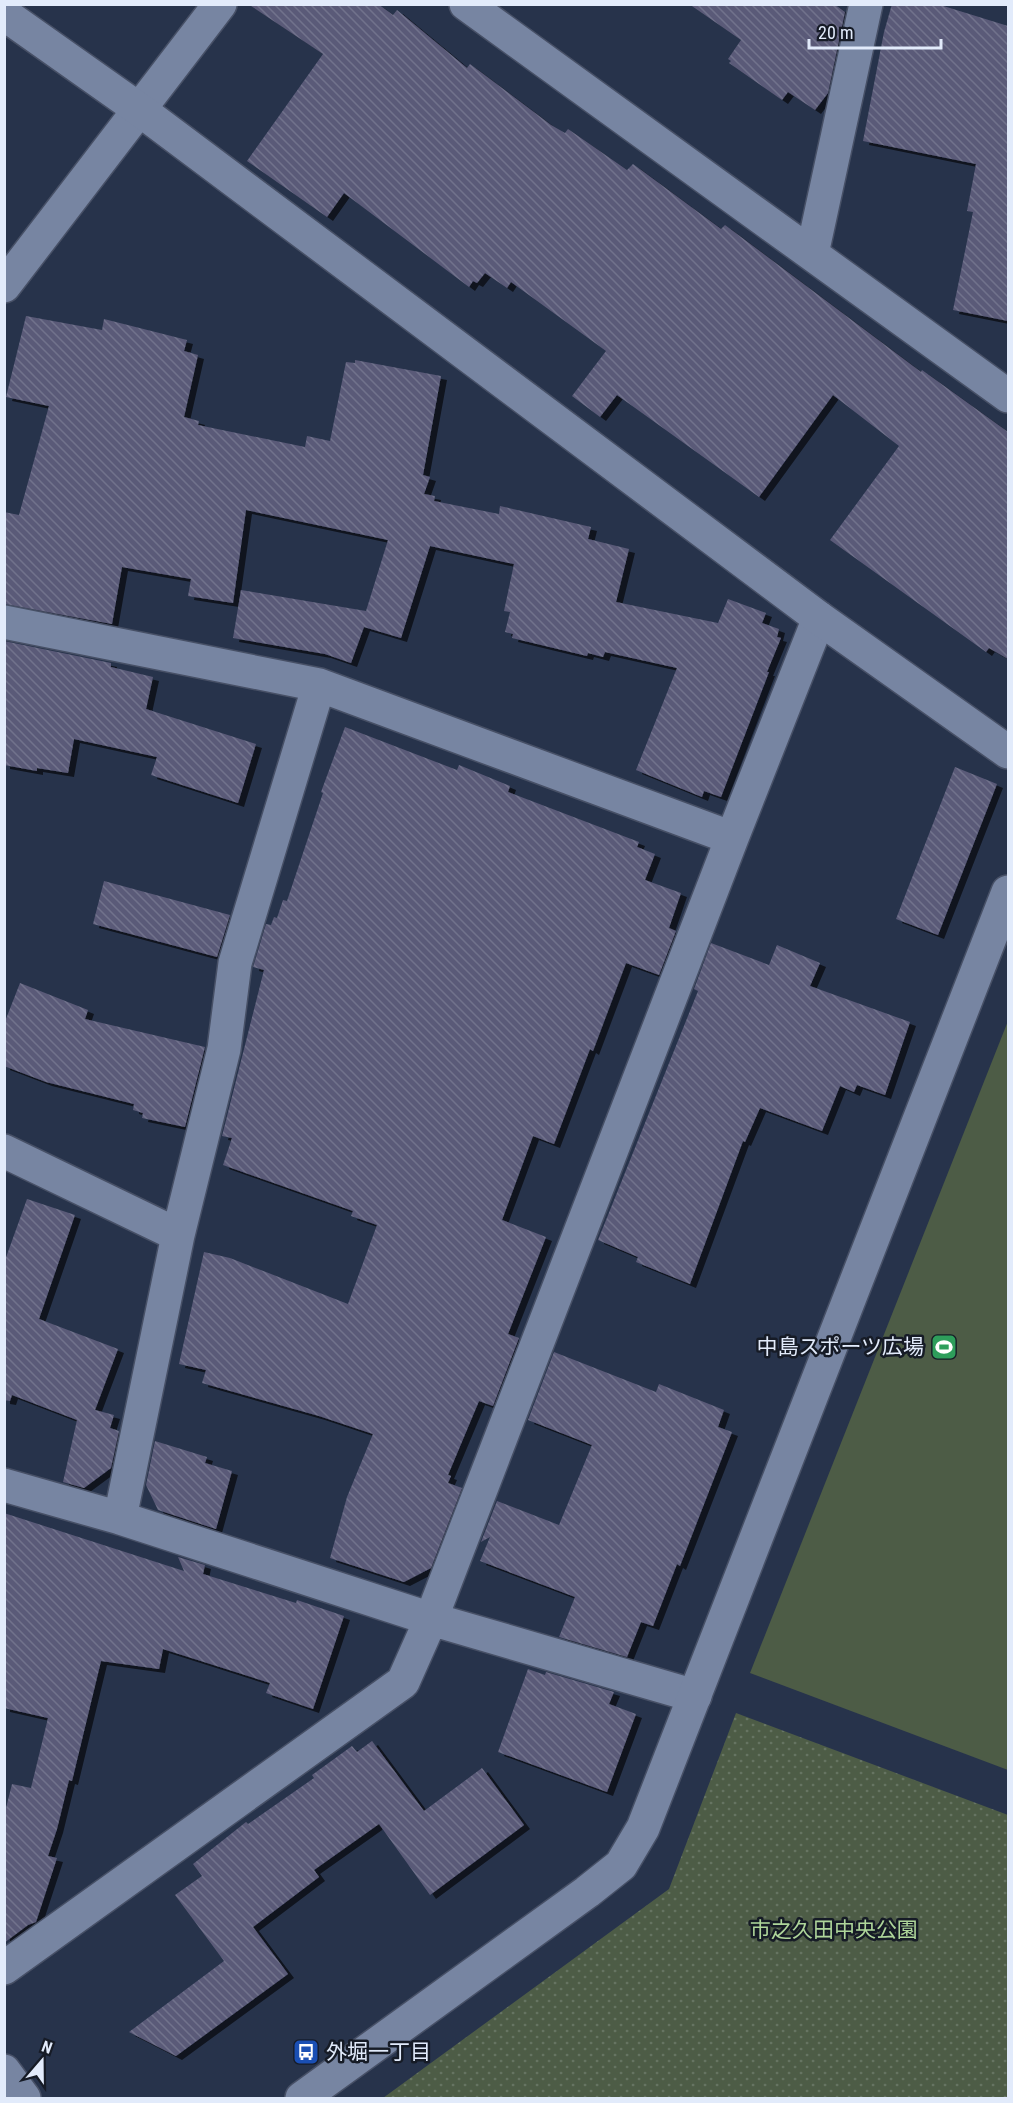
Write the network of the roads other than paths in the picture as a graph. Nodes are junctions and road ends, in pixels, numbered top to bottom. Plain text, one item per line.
1 (220, 4) edge
2 (466, 4) edge
3 (866, 4) edge
4 (4, 14) edge
5 (140, 110) junction
6 (812, 254) junction
7 (4, 286) edge
8 (1008, 396) edge
9 (819, 618) junction
10 (4, 622) edge
11 (319, 684) junction
12 (1008, 752) edge
13 (732, 838) junction
14 (1008, 892) edge
15 (4, 1151) edge
16 (178, 1235) junction
17 (4, 1485) edge
18 (120, 1518) junction
19 (431, 1619) junction
20 (695, 1696) junction
21 (4, 1968) edge
22 (4, 2071) edge
23 (24, 2098) edge
24 (302, 2098) edge

1 - 5 street
2 - 6 street
3 - 6 street
4 - 5 street
5 - 7 street
5 - 9 street
6 - 8 street
9 - 12 street
9 - 13 street
10 - 11 street
11 - 13 street
11 - 16 street
13 - 19 street
14 - 20 street
15 - 16 street
16 - 18 street
17 - 18 street
18 - 19 street
19 - 20 street
19 - 21 street
20 - 24 street
22 - 23 street

